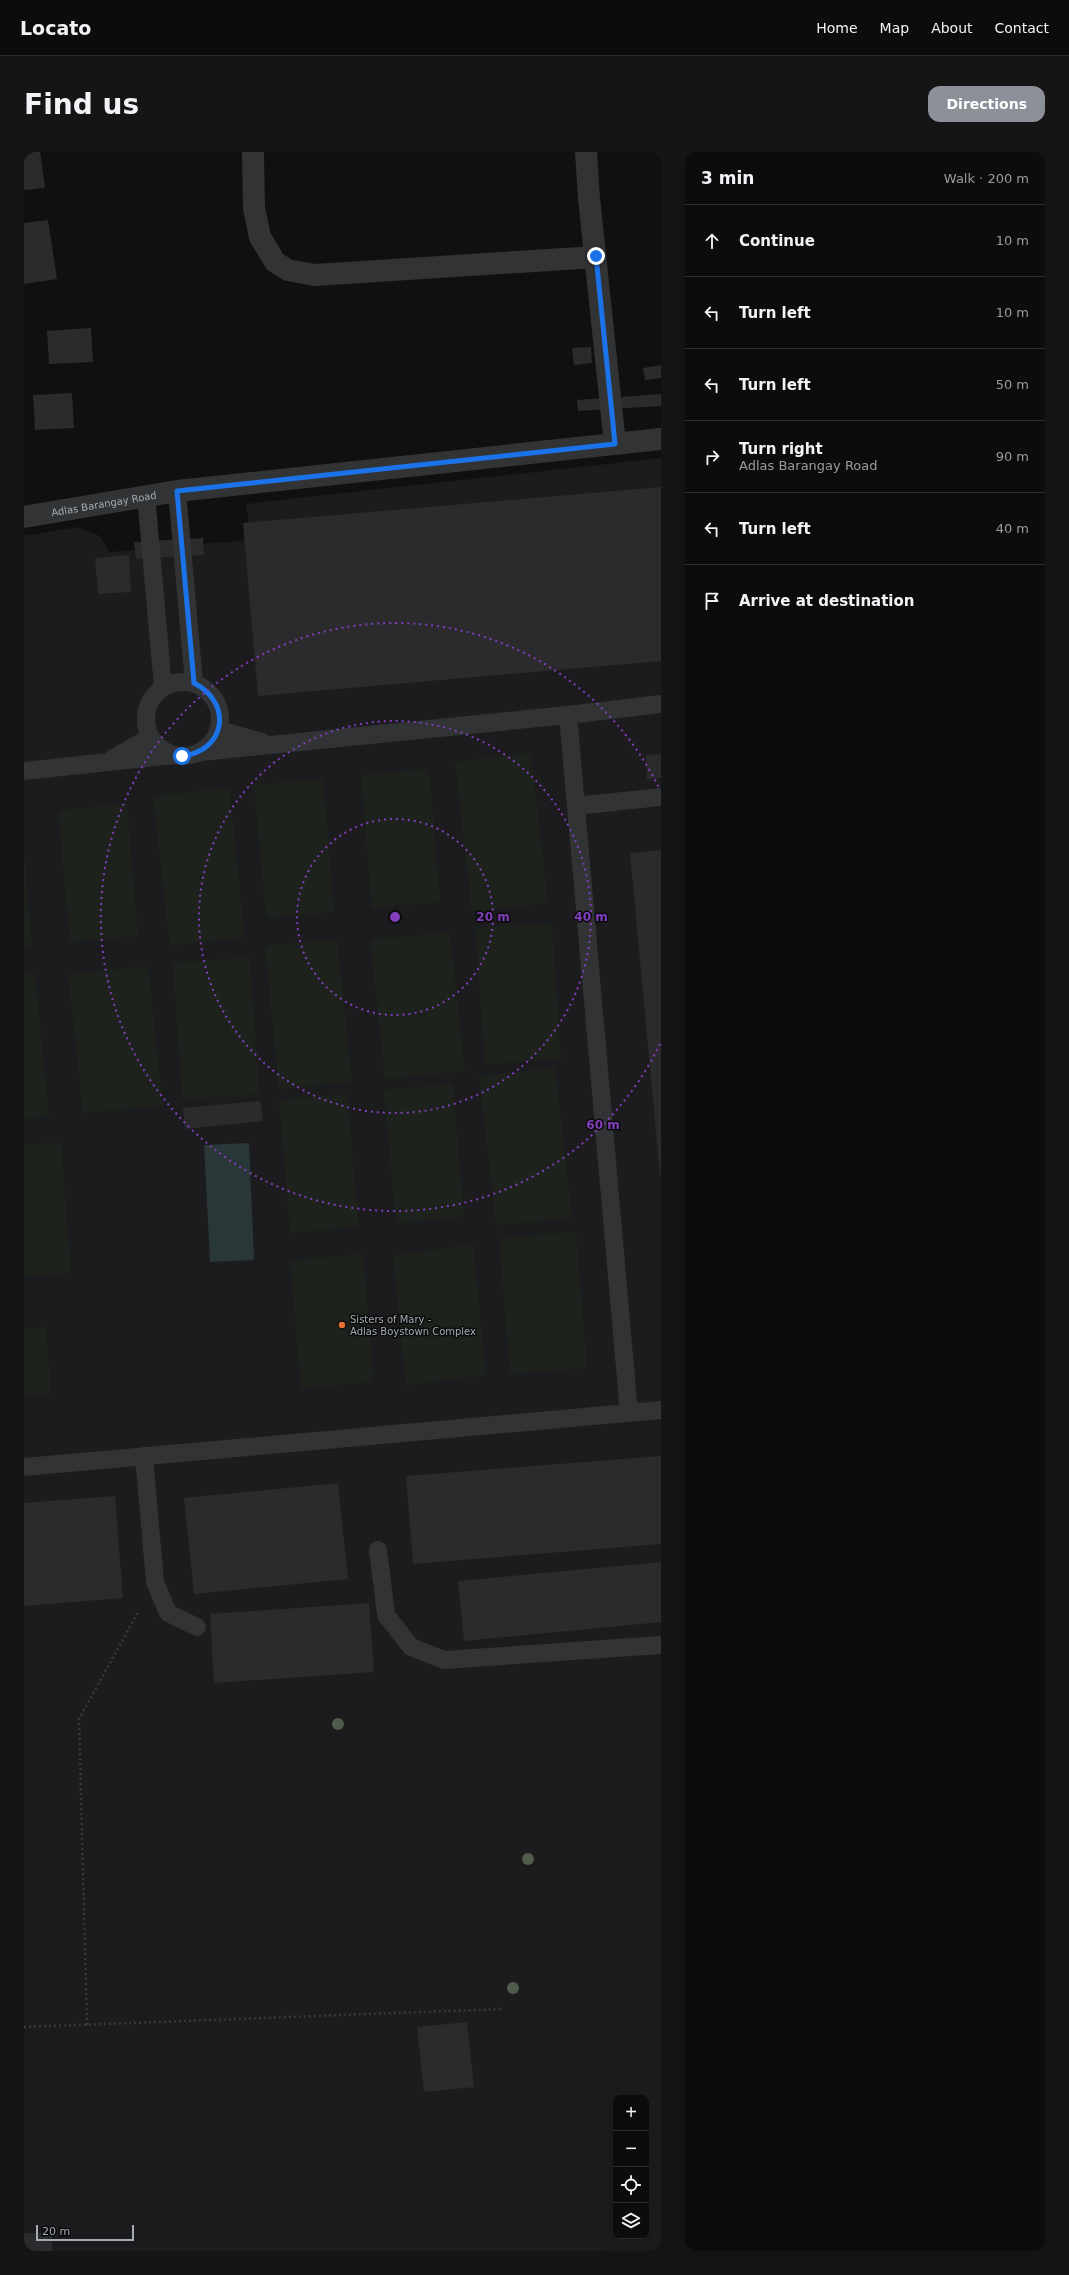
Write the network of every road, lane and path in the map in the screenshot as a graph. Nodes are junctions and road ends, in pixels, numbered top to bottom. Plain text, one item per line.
1 (253, 152) edge
2 (586, 152) edge
3 (596, 256) junction
4 (661, 439) edge
5 (615, 444) junction
6 (177, 491) junction
7 (146, 495) junction
8 (24, 517) edge
9 (194, 683) junction
10 (163, 687) junction
11 (661, 704) edge
12 (568, 715) junction
13 (219, 730) junction
14 (150, 737) junction
15 (270, 744) junction
16 (200, 752) junction
17 (173, 755) junction
18 (106, 762) junction
19 (24, 771) edge
20 (661, 797) edge
21 (576, 806) junction
22 (661, 1410) edge
23 (629, 1413) junction
24 (144, 1456) junction
25 (24, 1467) edge
26 (378, 1550) dead end
27 (155, 1582) junction
28 (197, 1627) dead end
29 (661, 1645) edge
30 (501, 2009) dead end
31 (87, 2025) junction
32 (24, 2027) edge

1 - 3 street
2 - 3 street
3 - 5 street
4 - 5 street, Adlas Barangay Road
5 - 6 street, Adlas Barangay Road
6 - 7 street, Adlas Barangay Road
6 - 9 lane
7 - 8 street, Adlas Barangay Road
7 - 10 lane
9 - 10 lane
9 - 13 lane
10 - 14 lane
11 - 12 lane
12 - 15 lane
12 - 21 lane
13 - 15 lane
13 - 16 lane
14 - 17 lane
14 - 18 lane
15 - 16 lane
16 - 17 lane
17 - 18 lane
18 - 19 lane
20 - 21 lane
21 - 23 lane
22 - 23 lane
23 - 24 lane
24 - 25 lane
24 - 27 lane
26 - 29 lane
27 - 28 lane
27 - 31 path
30 - 31 path
31 - 32 path

